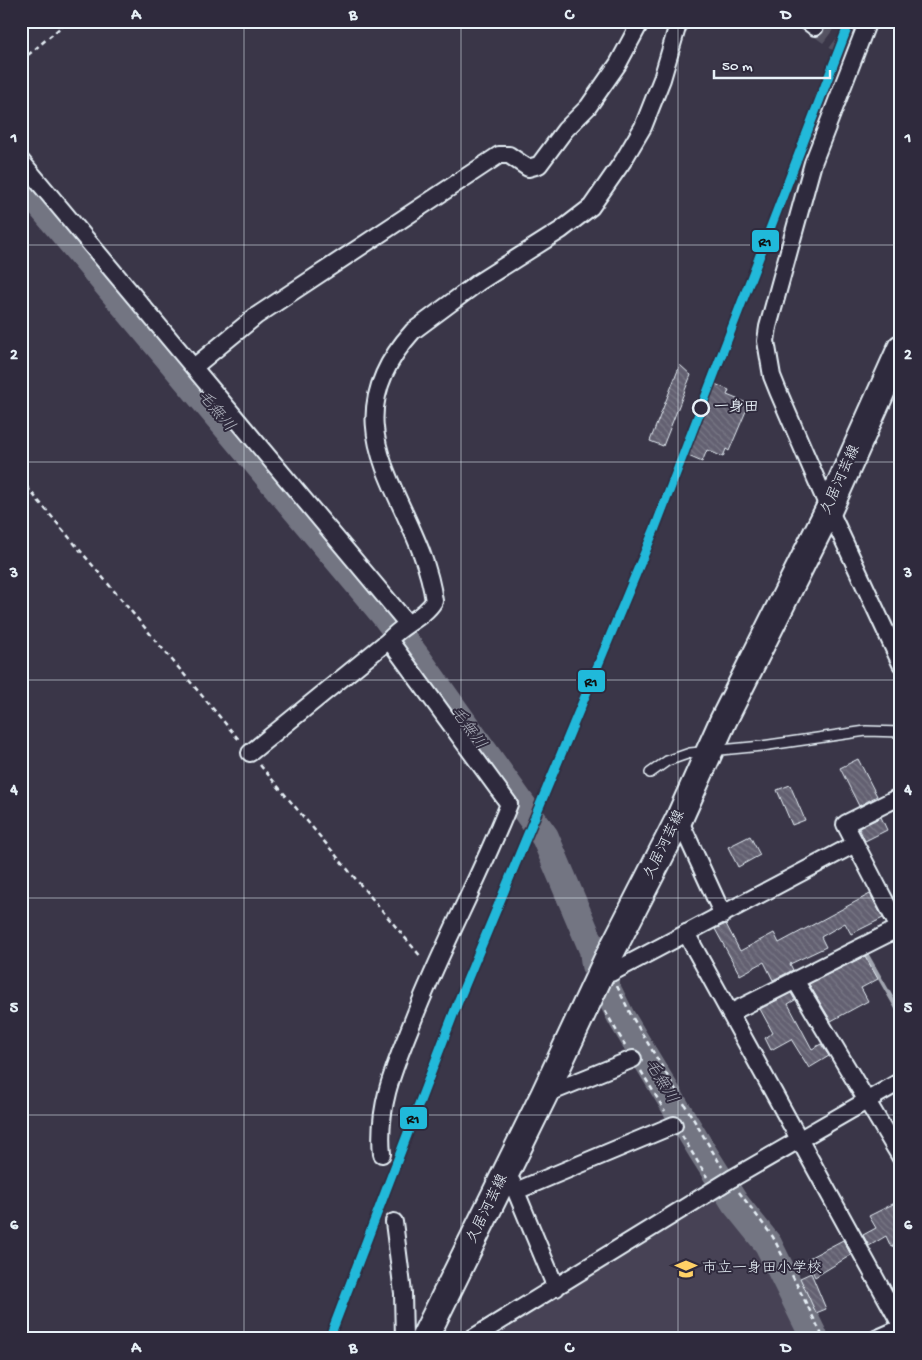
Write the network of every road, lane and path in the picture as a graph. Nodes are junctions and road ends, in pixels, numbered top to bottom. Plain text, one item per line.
1 (68, 21) edge
2 (641, 21) edge
3 (679, 21) edge
4 (868, 21) edge
5 (21, 61) edge
6 (21, 161) edge
7 (901, 348) edge
8 (194, 367) junction
9 (21, 480) edge
10 (829, 509) junction
11 (406, 624) junction
12 (390, 639) junction
13 (901, 664) edge
14 (901, 732) edge
15 (710, 750) junction
16 (250, 753) junction
17 (650, 773) dead end
18 (901, 796) edge
19 (679, 819) junction
20 (855, 844) junction
21 (723, 915) junction
22 (900, 927) edge
23 (686, 933) junction
24 (433, 970) junction
25 (601, 978) junction
26 (795, 980) junction
27 (730, 1013) junction
28 (632, 1058) junction
29 (901, 1081) edge
30 (544, 1095) junction
31 (867, 1100) junction
32 (674, 1125) junction
33 (800, 1138) junction
34 (382, 1154) dead end
35 (901, 1158) edge
36 (730, 1179) junction
37 (512, 1180) junction
38 (715, 1190) junction
39 (394, 1222) dead end
40 (556, 1288) junction
41 (901, 1326) edge
42 (404, 1339) edge
43 (424, 1339) edge
44 (471, 1339) edge
45 (824, 1339) edge
46 (876, 1339) edge

1 - 5 path
2 - 8 street
3 - 11 street
4 - 10 street
6 - 8 street
7 - 10 main road, 久居河芸線
8 - 11 street
9 - 16 path
10 - 13 street
10 - 15 main road, 久居河芸線
11 - 12 street
12 - 16 street
12 - 24 street
14 - 15 lane
15 - 17 lane
15 - 19 main road, 久居河芸線
16 - 24 path
18 - 20 street
19 - 21 street
19 - 25 main road, 久居河芸線
20 - 21 street
20 - 22 street
21 - 23 street
22 - 26 street
23 - 25 street
23 - 27 street
24 - 34 street
25 - 28 path
25 - 30 main road, 久居河芸線
25 - 36 path
26 - 27 street
26 - 31 street
27 - 33 street
28 - 30 street
28 - 32 path
29 - 31 street
30 - 37 main road, 久居河芸線
31 - 33 street
31 - 35 street
32 - 37 street
32 - 38 path
33 - 36 street
33 - 41 street
36 - 38 street
36 - 45 path
37 - 40 street
37 - 43 main road, 久居河芸線
38 - 40 street
39 - 42 street
40 - 44 street
41 - 46 street

